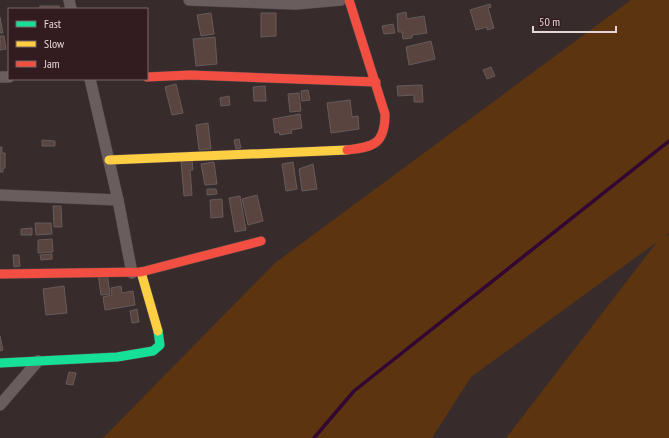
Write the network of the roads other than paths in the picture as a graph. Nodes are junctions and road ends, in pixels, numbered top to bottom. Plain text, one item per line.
1 (188, 0) edge
2 (341, 0) edge
3 (349, 0) edge
4 (148, 77) edge
5 (90, 80) edge
6 (376, 82) junction
7 (109, 160) junction
8 (0, 195) edge
9 (118, 200) junction
10 (261, 241) dead end
11 (136, 272) junction
12 (0, 274) edge
13 (38, 361) junction
14 (0, 363) edge
15 (0, 405) edge

1 - 2 street
3 - 6 street
4 - 6 street
5 - 7 street
6 - 7 street
7 - 9 street
8 - 9 street
9 - 11 street
10 - 11 street
11 - 12 street
11 - 13 street
13 - 14 street
13 - 15 street

